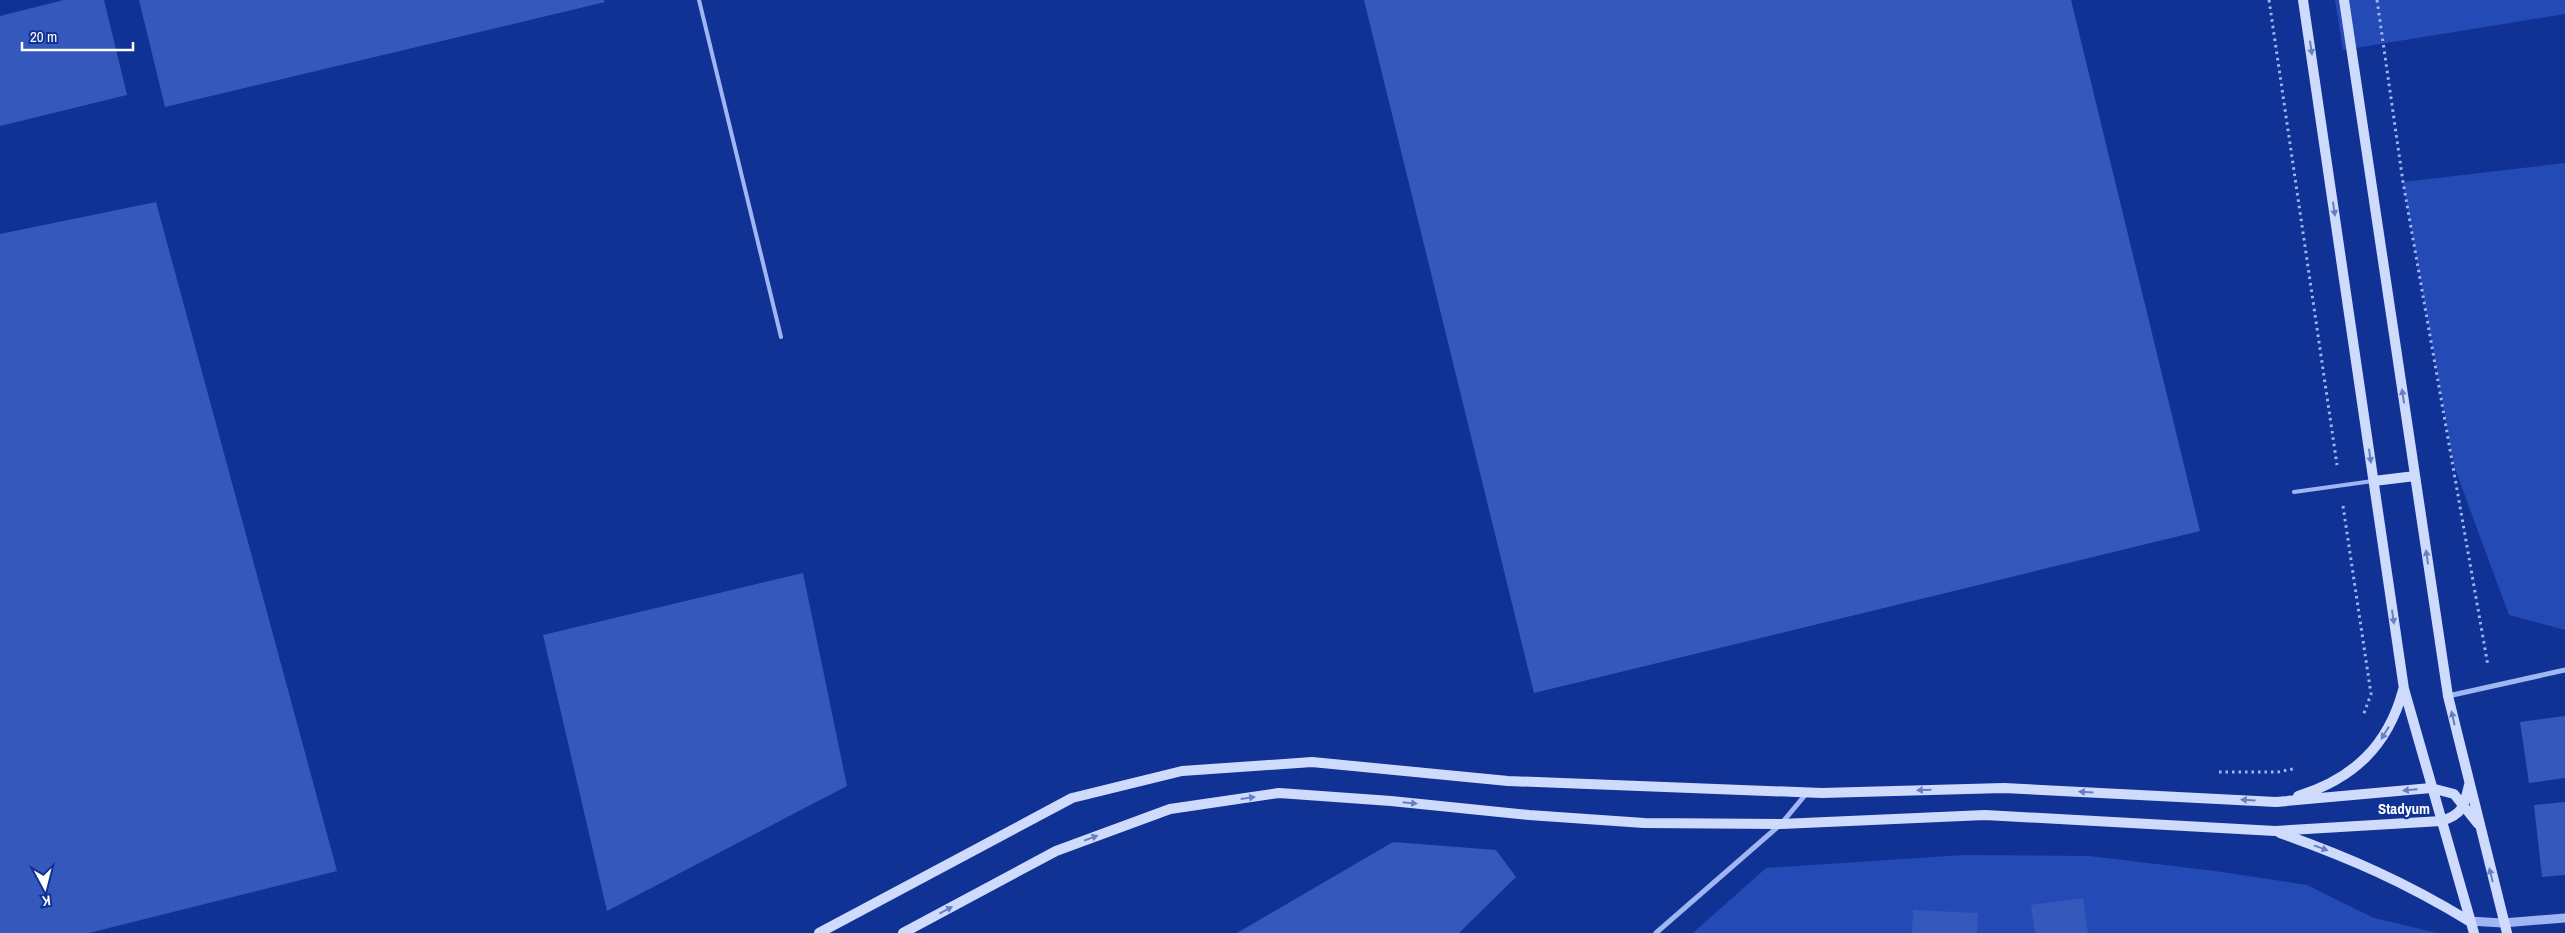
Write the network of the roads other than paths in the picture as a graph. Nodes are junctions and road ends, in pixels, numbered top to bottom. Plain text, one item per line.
1 (699, 0) edge
2 (2304, 0) edge
3 (2344, 0) edge
4 (781, 337) dead end
5 (2415, 476) junction
6 (2374, 481) junction
7 (2294, 492) dead end
8 (2565, 670) edge
9 (2404, 689) junction
10 (2448, 696) junction
11 (2469, 785) junction
12 (2431, 788) junction
13 (1808, 791) junction
14 (2276, 802) junction
15 (2464, 807) junction
16 (2441, 821) junction
17 (1781, 824) junction
18 (2478, 824) junction
19 (2275, 831) junction
20 (2565, 918) edge
21 (2469, 921) junction
22 (2503, 923) junction
23 (819, 933) edge
24 (903, 933) edge
25 (1656, 933) edge
26 (2474, 933) edge
27 (2507, 933) edge

1 - 4 lane
2 -> 6 main road
5 -> 3 main road
5 - 6 main road
10 -> 5 main road
6 - 7 lane
6 -> 9 main road
8 - 10 street
9 - 12 main road
9 -> 14 main road
11 -> 10 main road
11 - 15 main road
11 - 18 main road
12 -> 14 main road
12 - 15 main road
12 - 16 main road
14 -> 13 main road
13 - 17 street
13 - 23 main road
15 - 16 main road
15 - 18 main road
16 - 19 main road
16 - 21 main road
17 - 19 main road
24 -> 17 main road
17 - 25 street
22 -> 18 main road
19 -> 21 main road
20 - 22 street
21 - 22 street
21 - 26 main road
22 - 27 main road

